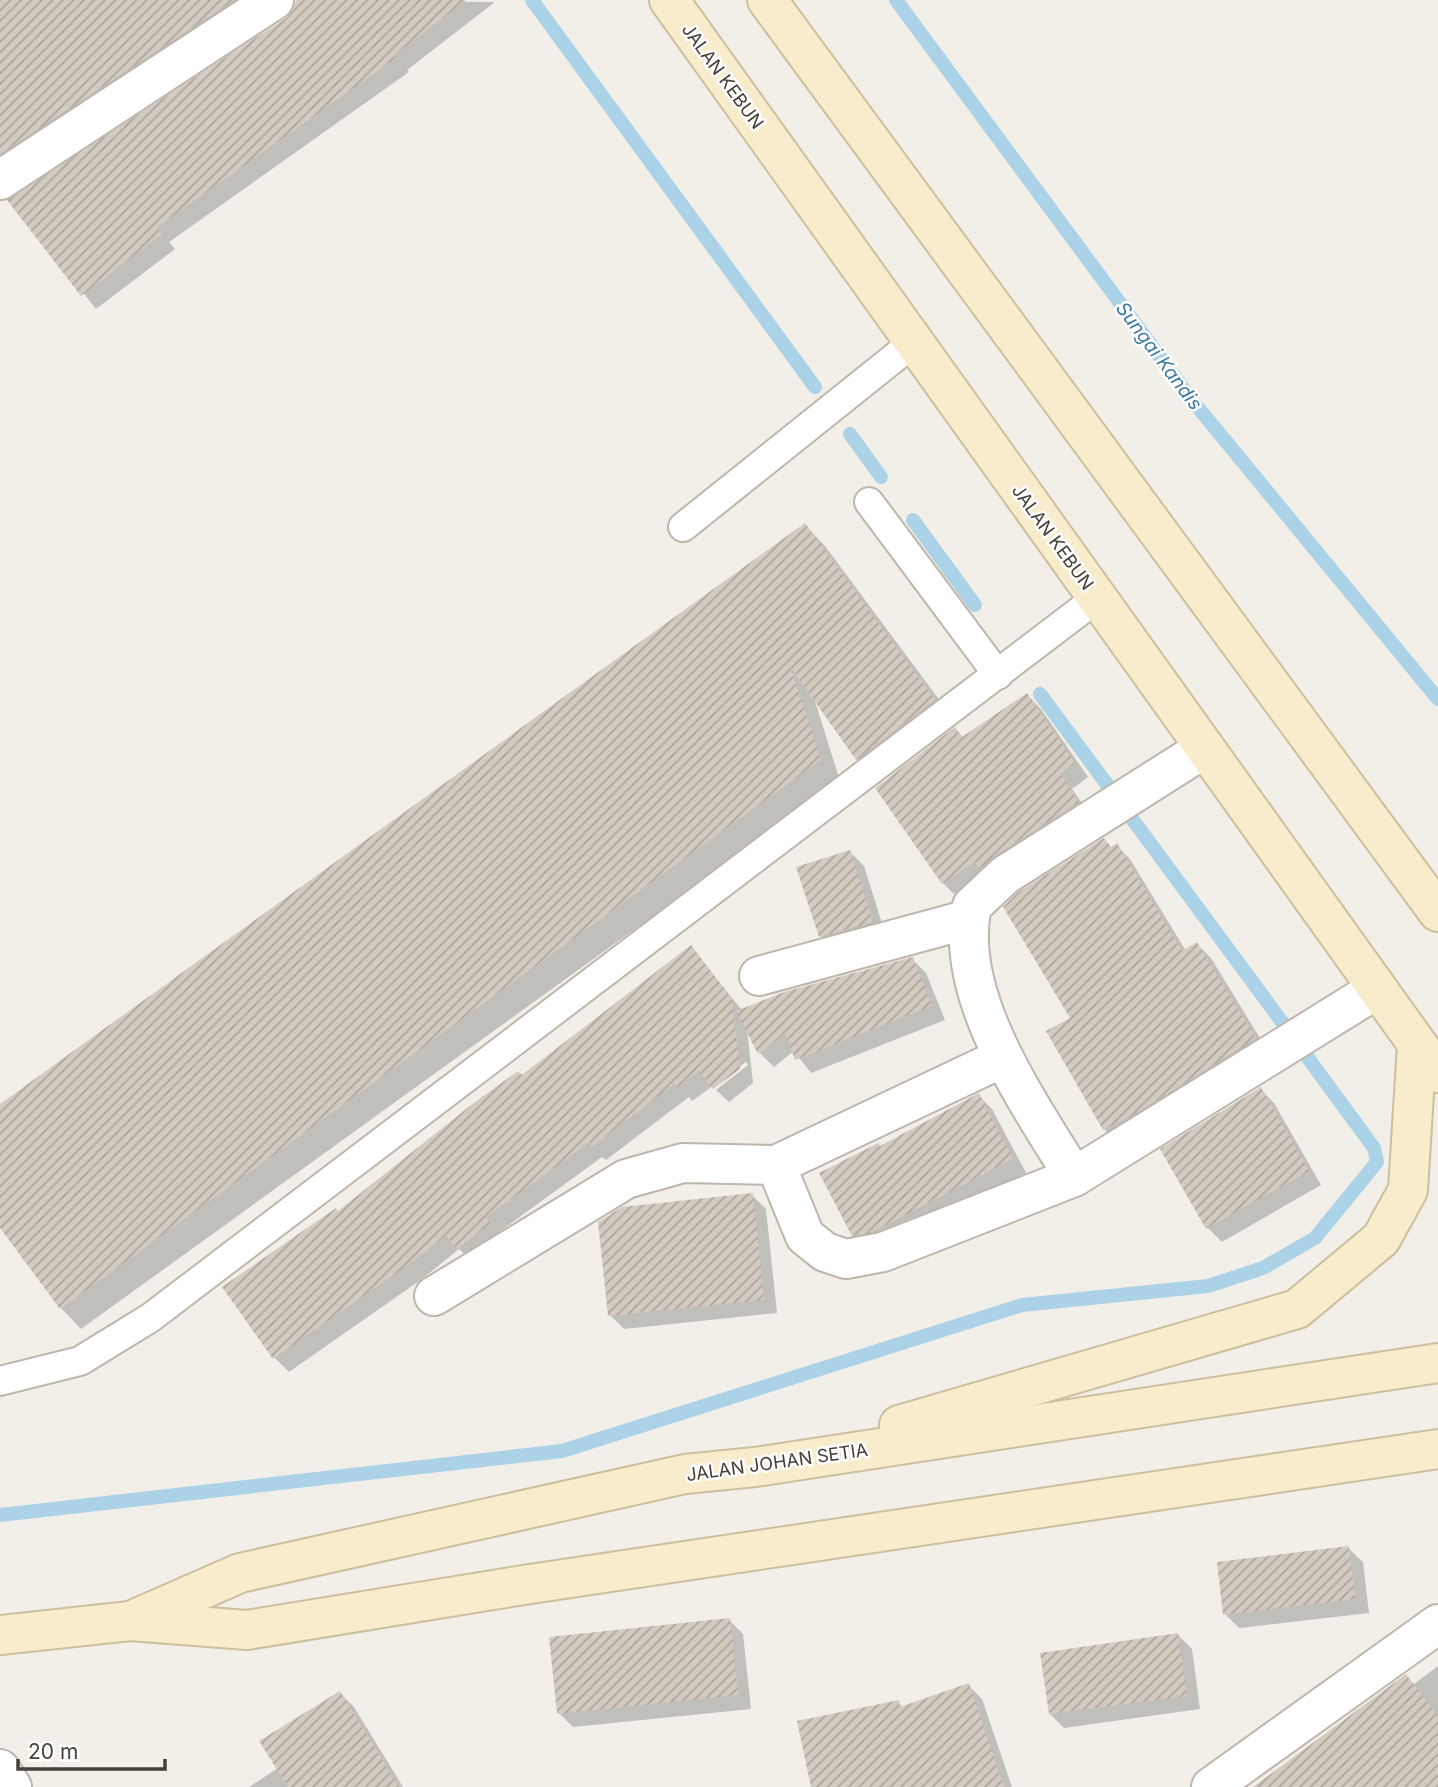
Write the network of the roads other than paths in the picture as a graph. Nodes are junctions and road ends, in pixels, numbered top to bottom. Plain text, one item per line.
1 (274, 0) edge
2 (669, 0) edge
3 (767, 0) edge
4 (0, 180) edge
5 (914, 342) junction
6 (869, 502) dead end
7 (683, 527) dead end
8 (1097, 598) junction
9 (998, 675) junction
10 (1205, 748) junction
11 (1438, 912) edge
12 (969, 919) junction
13 (759, 976) dead end
14 (1377, 989) junction
15 (1002, 1058) junction
16 (1428, 1059) edge
17 (776, 1165) junction
18 (1074, 1178) junction
19 (434, 1296) dead end
20 (1438, 1363) edge
21 (0, 1381) edge
22 (1438, 1448) edge
23 (755, 1467) junction
24 (130, 1622) junction
25 (1438, 1624) edge
26 (0, 1635) edge
27 (0, 1769) edge
28 (12, 1787) edge
29 (1211, 1787) edge

1 - 4 street
2 - 5 main road, JALAN KEBUN
3 - 11 main road
5 - 7 lane
5 - 8 main road, JALAN KEBUN
6 - 9 lane
8 - 9 lane
8 - 10 main road, JALAN KEBUN
9 - 21 lane
10 - 12 street
10 - 14 main road, JALAN KEBUN
12 - 13 street
12 - 15 street
14 - 16 main road, JALAN KEBUN
14 - 18 street
15 - 17 street
15 - 18 street
16 - 23 main road
17 - 18 street
17 - 19 street
20 - 23 main road, JALAN JOHAN SETIA
22 - 24 main road, JALAN JOHAN SETIA
23 - 24 main road, JALAN JOHAN SETIA
24 - 26 main road, JALAN JOHAN SETIA
25 - 29 street
27 - 28 street

